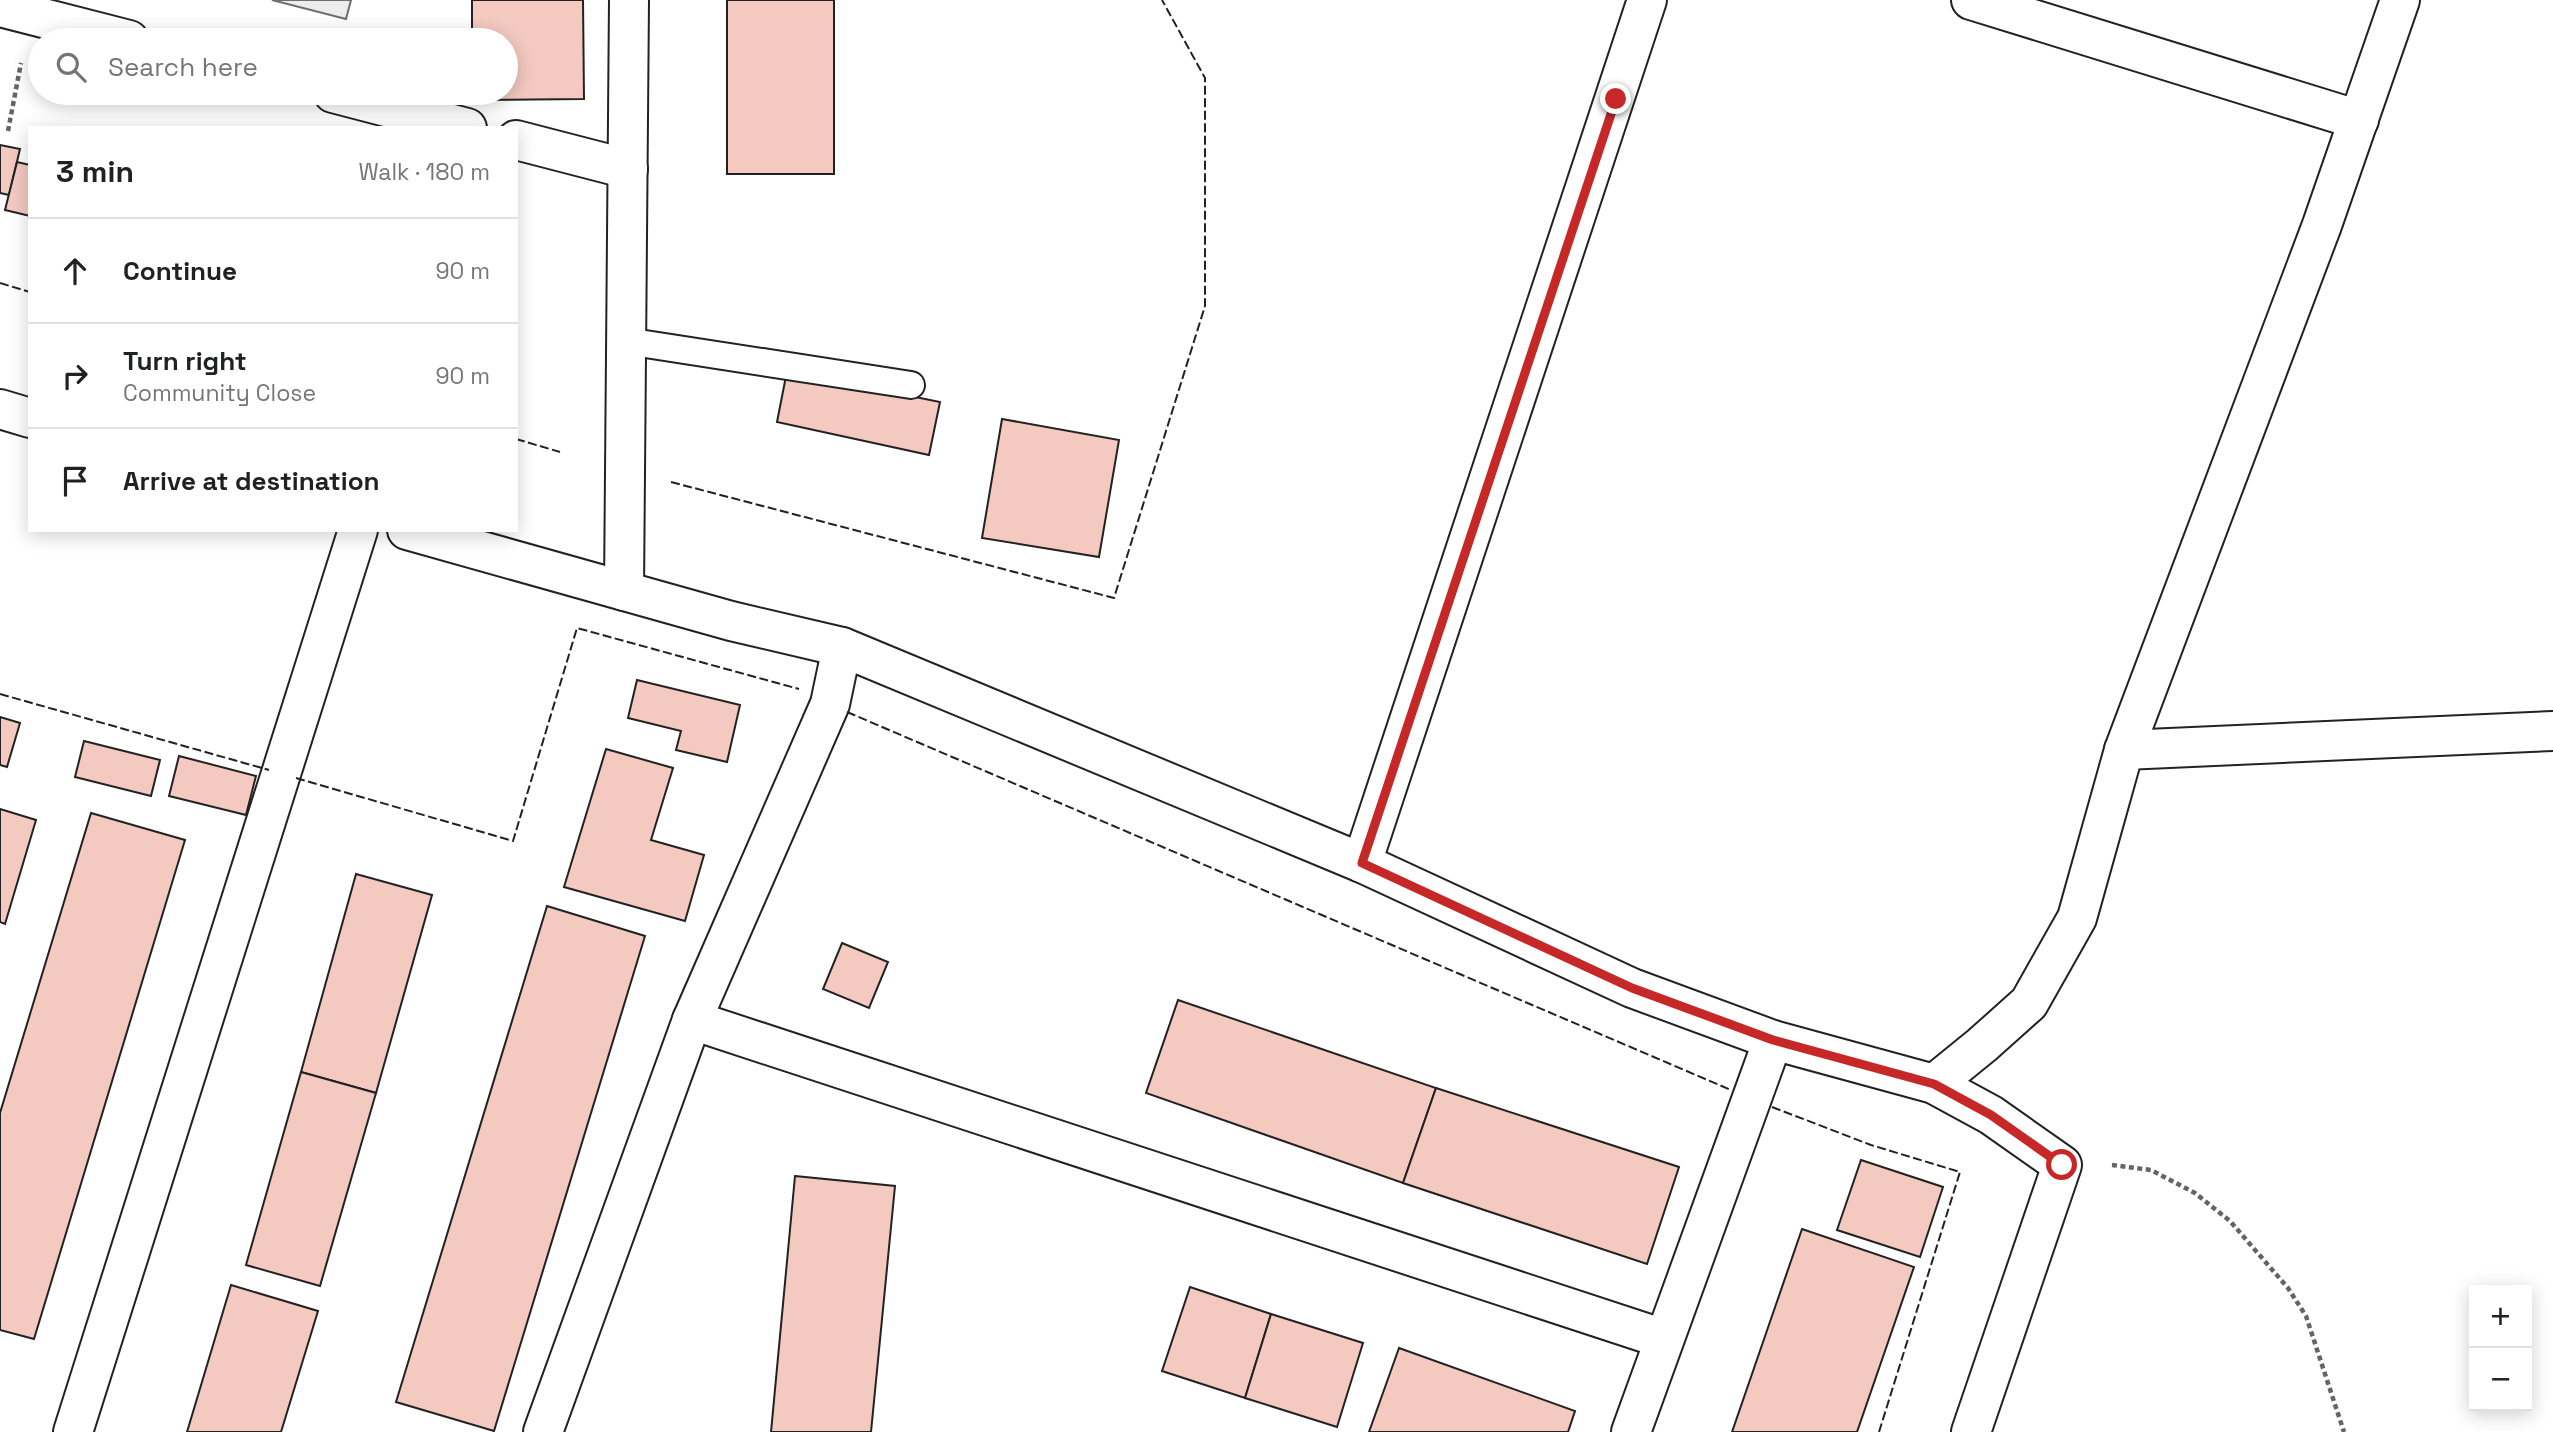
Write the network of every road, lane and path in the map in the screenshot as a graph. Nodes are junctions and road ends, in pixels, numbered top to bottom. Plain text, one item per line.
1 (629, 0) edge
2 (1647, 0) edge
3 (1971, 0) edge
4 (2400, 0) edge
5 (0, 7) edge
6 (49, 20) junction
7 (42, 28) edge
8 (81, 28) edge
9 (28, 43) edge
10 (379, 105) edge
11 (2358, 120) junction
12 (459, 126) edge
13 (8, 131) dead end
14 (518, 142) edge
15 (628, 169) junction
16 (626, 341) junction
17 (911, 385) dead end
18 (0, 409) edge
19 (28, 417) edge
20 (357, 532) edge
21 (414, 532) edge
22 (624, 591) junction
23 (842, 647) junction
24 (2553, 731) edge
25 (2124, 750) junction
26 (1362, 863) junction
27 (692, 1020) junction
28 (1773, 1040) junction
29 (1934, 1084) junction
30 (2062, 1165) junction
31 (1664, 1339) junction
32 (72, 1432) edge
33 (543, 1432) edge
34 (1631, 1432) edge
35 (1971, 1432) edge
36 (2344, 1432) edge

1 - 15 street
2 - 26 street
3 - 11 street
4 - 11 street
5 - 6 street
6 - 7 path
6 - 8 street
9 - 13 path
10 - 12 street
11 - 25 street
14 - 15 street
15 - 16 street
16 - 17 lane
16 - 22 street
18 - 19 street
20 - 32 street
21 - 22 street
22 - 23 street
23 - 26 street
23 - 27 street
24 - 25 street
25 - 29 street
26 - 28 street
27 - 31 street
27 - 33 street
28 - 29 street
28 - 31 street
29 - 30 street
30 - 35 street
30 - 36 path
31 - 34 street

